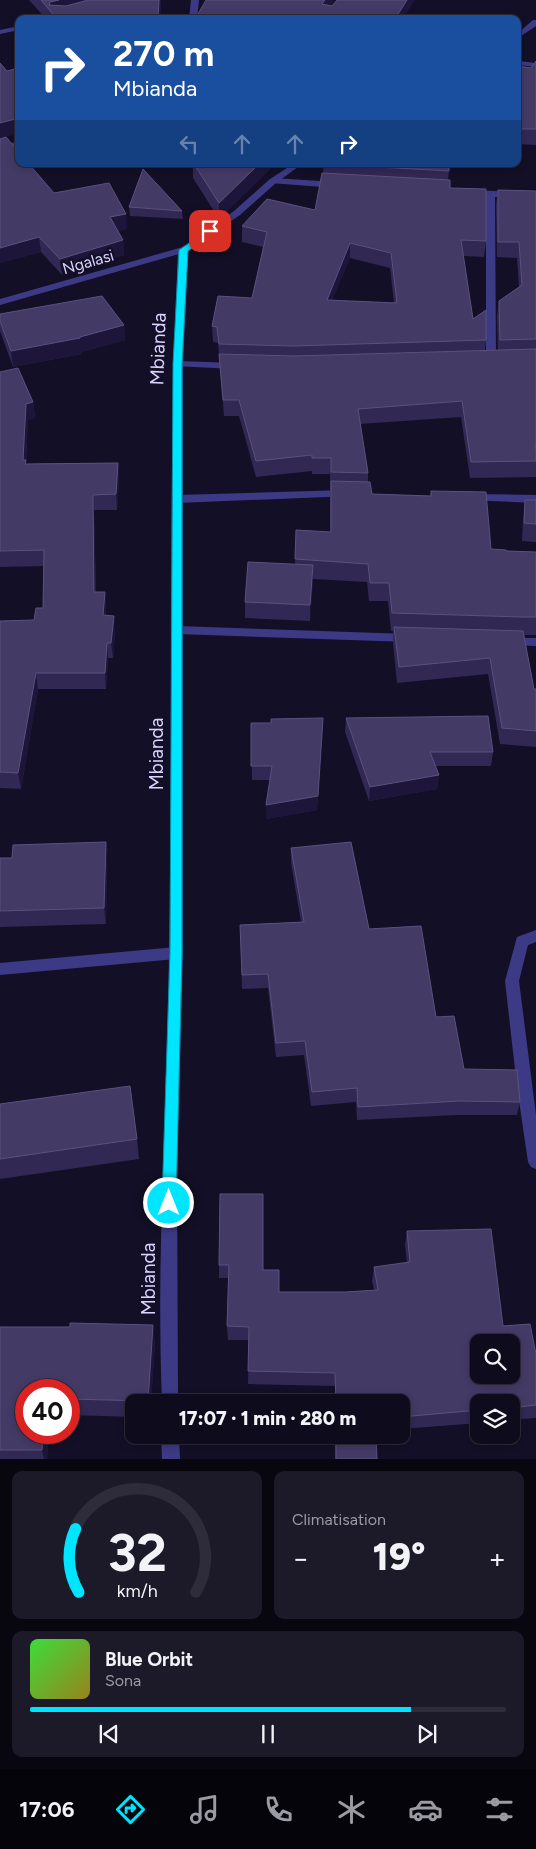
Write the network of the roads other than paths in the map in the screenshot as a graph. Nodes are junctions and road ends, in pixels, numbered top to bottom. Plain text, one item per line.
1 (195, 0) edge
2 (193, 15) edge
3 (536, 22) edge
4 (15, 29) edge
5 (0, 32) edge
6 (521, 34) edge
7 (521, 63) edge
8 (536, 65) edge
9 (15, 145) edge
10 (0, 149) edge
11 (294, 167) edge
12 (273, 181) junction
13 (342, 185) edge
14 (461, 193) edge
15 (490, 195) junction
16 (536, 196) edge
17 (183, 250) junction
18 (0, 302) edge
19 (490, 361) edge
20 (178, 364) junction
21 (246, 366) edge
22 (361, 495) edge
23 (458, 497) edge
24 (177, 499) junction
25 (536, 499) edge
26 (177, 630) junction
27 (416, 638) edge
28 (496, 641) edge
29 (536, 642) edge
30 (536, 936) edge
31 (176, 953) junction
32 (0, 969) edge
33 (536, 1162) edge
34 (170, 1394) edge
35 (170, 1444) edge
36 (170, 1459) edge

1 - 2 street
3 - 6 street
4 - 5 street
7 - 8 street
9 - 10 street
11 - 12 street
12 - 13 street
12 - 17 street
14 - 15 street
15 - 16 street
15 - 19 street
17 - 18 street, Ngalasi
17 - 20 street, Mbianda
20 - 21 street
20 - 24 street, Mbianda
22 - 24 street
23 - 25 street
24 - 26 street, Mbianda
26 - 27 street
26 - 31 street, Mbianda
28 - 29 street
30 - 33 street
31 - 32 street
31 - 34 street, Mbianda
35 - 36 street

